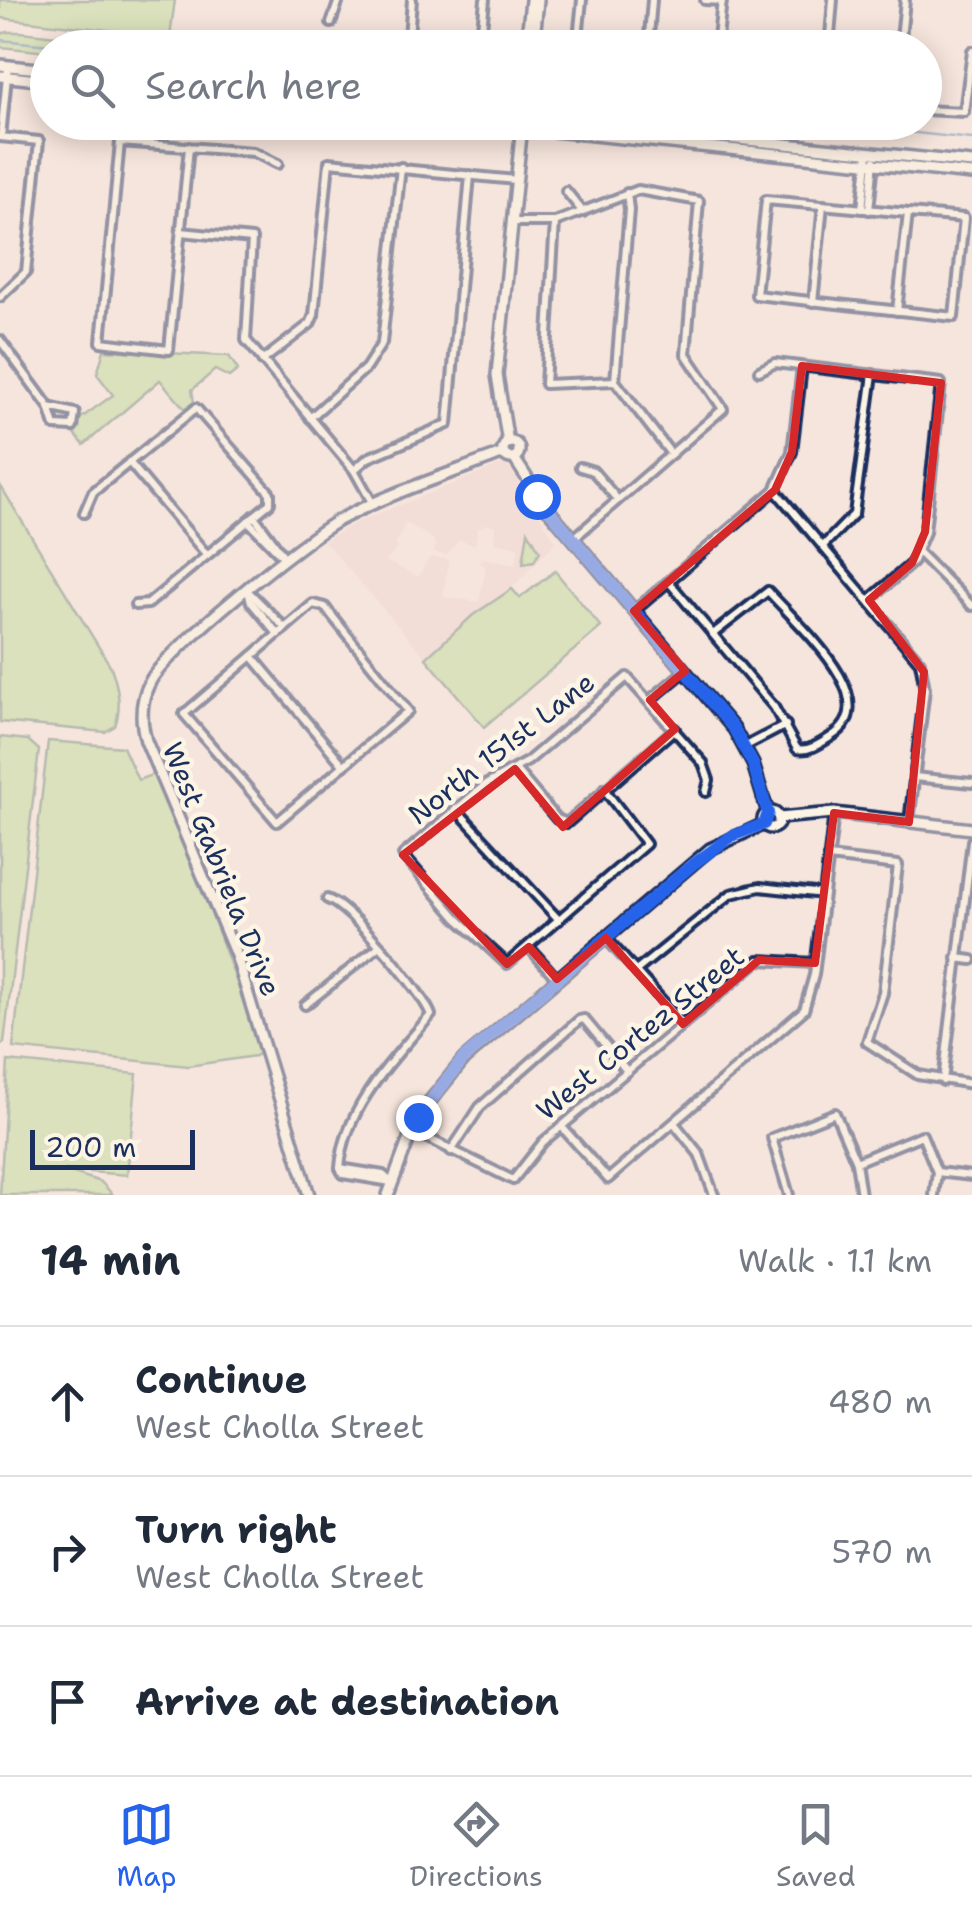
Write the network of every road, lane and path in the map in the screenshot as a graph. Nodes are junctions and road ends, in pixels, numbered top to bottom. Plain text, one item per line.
1 (339, 0) edge
2 (412, 0) edge
3 (484, 0) edge
4 (535, 0) edge
5 (582, 0) edge
6 (652, 0) edge
7 (705, 0) edge
8 (834, 0) edge
9 (905, 0) edge
10 (722, 1) edge
11 (331, 24) dead end
12 (410, 30) edge
13 (482, 30) edge
14 (532, 30) edge
15 (579, 30) edge
16 (650, 30) edge
17 (719, 30) edge
18 (831, 30) edge
19 (902, 30) edge
20 (972, 51) edge
21 (30, 70) edge
22 (4, 71) edge
23 (30, 77) edge
24 (2, 106) edge
25 (942, 111) edge
26 (1, 137) edge
27 (151, 140) edge
28 (520, 140) edge
29 (681, 140) edge
30 (720, 140) edge
31 (151, 143) junction
32 (189, 147) junction
33 (871, 158) junction
34 (278, 164) dead end
35 (972, 164) edge
36 (401, 167) junction
37 (972, 174) edge
38 (470, 175) junction
39 (516, 180) junction
40 (566, 191) dead end
41 (626, 193) junction
42 (823, 205) junction
43 (866, 209) junction
44 (583, 212) junction
45 (908, 213) junction
46 (512, 222) junction
47 (555, 222) junction
48 (181, 232) junction
49 (0, 297) edge
50 (813, 302) junction
51 (897, 312) junction
52 (0, 340) edge
53 (262, 361) junction
54 (802, 366) junction
55 (366, 368) junction
56 (760, 371) dead end
57 (873, 374) junction
58 (375, 376) dead end
59 (616, 381) junction
60 (48, 407) junction
61 (310, 418) junction
62 (672, 454) junction
63 (509, 456) junction
64 (130, 462) junction
65 (580, 467) dead end
66 (354, 470) junction
67 (775, 490) junction
68 (617, 498) junction
69 (373, 504) junction
70 (84, 512) dead end
71 (251, 519) junction
72 (573, 539) junction
73 (823, 546) junction
74 (918, 552) junction
75 (207, 554) junction
76 (285, 559) junction
77 (669, 582) junction
78 (248, 591) junction
79 (868, 600) junction
80 (136, 605) dead end
81 (972, 606) edge
82 (634, 611) junction
83 (286, 628) junction
84 (278, 634) junction
85 (713, 634) junction
86 (252, 656) junction
87 (685, 670) junction
88 (650, 700) junction
89 (786, 725) junction
90 (675, 728) junction
91 (744, 747) junction
92 (344, 767) junction
93 (515, 769) junction
94 (914, 777) junction
95 (972, 783) edge
96 (604, 789) junction
97 (706, 792) dead end
98 (456, 809) junction
99 (768, 813) junction
100 (834, 813) junction
101 (779, 818) junction
102 (910, 822) junction
103 (764, 824) junction
104 (972, 829) edge
105 (972, 842) edge
106 (828, 857) junction
107 (970, 873) edge
108 (824, 894) junction
109 (327, 899) dead end
110 (559, 920) junction
111 (606, 938) junction
112 (378, 947) junction
113 (529, 947) junction
114 (957, 958) junction
115 (972, 960) edge
116 (815, 963) junction
117 (636, 971) junction
118 (557, 979) junction
119 (306, 1006) dead end
120 (682, 1024) junction
121 (628, 1071) junction
122 (943, 1081) junction
123 (972, 1084) edge
124 (674, 1123) junction
125 (562, 1127) junction
126 (411, 1130) junction
127 (451, 1151) junction
128 (856, 1162) junction
129 (937, 1172) junction
130 (972, 1176) edge
131 (390, 1182) junction
132 (309, 1195) edge
133 (388, 1195) edge
134 (714, 1195) edge
135 (789, 1195) edge
136 (861, 1195) edge
137 (934, 1195) edge

1 - 11 street
2 - 12 street
3 - 13 street
4 - 14 street
5 - 15 street
6 - 16 street
7 - 10 street
8 - 18 street
9 - 19 street
10 - 17 street
20 - 25 street
21 - 22 street
22 - 23 street
22 - 24 street
24 - 26 street
26 - 49 street
27 - 31 street
28 - 39 street
29 - 33 street
30 - 33 street
31 - 32 street
31 - 48 street
32 - 34 street
32 - 48 street
33 - 35 street
33 - 37 street
33 - 43 street
36 - 38 street
36 - 53 street
36 - 55 street
38 - 39 street
38 - 66 street
39 - 46 street
40 - 44 street
41 - 44 street
41 - 59 street
41 - 62 street
42 - 43 street
42 - 50 street
42 - 50 street
43 - 45 street
44 - 47 street
45 - 51 street
45 - 51 street
46 - 47 street
46 - 63 street
47 - 59 street
48 - 53 street
50 - 51 street
52 - 60 street
53 - 61 street
54 - 56 street
54 - 57 street
54 - 67 street
55 - 58 street
55 - 61 street
57 - 73 street
57 - 74 street
59 - 62 street
60 - 60 street
61 - 66 street
62 - 68 street
63 - 69 street, West Gabriela Drive
63 - 72 street
64 - 70 street
64 - 71 street
64 - 75 street
65 - 68 street
66 - 69 street
67 - 73 street
67 - 77 street
68 - 72 street
69 - 76 street, West Gabriela Drive
71 - 75 street
71 - 76 street
72 - 82 street
73 - 79 street
74 - 79 street
74 - 81 street
75 - 80 street
76 - 78 street, West Gabriela Drive
77 - 82 street
77 - 85 street
78 - 83 street
78 - 84 street
78 - 132 street, West Gabriela Drive
79 - 94 street
82 - 87 street
83 - 84 street
83 - 92 street
84 - 86 street
85 - 89 street
85 - 89 street
86 - 92 street
86 - 92 street
87 - 88 street
87 - 91 street
88 - 90 street
88 - 93 street, North 151st Lane
89 - 91 street
90 - 96 street
90 - 97 street
91 - 99 street
93 - 96 street
93 - 98 street, North 151st Lane
94 - 95 street
94 - 102 street
96 - 110 street
98 - 110 street
98 - 113 street, North 151st Lane
99 - 101 street
99 - 103 street
100 - 101 street
100 - 102 street
100 - 106 street
101 - 103 street
102 - 104 street
103 - 111 street
105 - 107 street
106 - 108 street
106 - 122 street
107 - 114 street
108 - 116 street
108 - 117 street
109 - 112 street
110 - 113 street
111 - 117 street
111 - 118 street
112 - 119 street
112 - 131 street
113 - 118 street
114 - 115 street
114 - 122 street
116 - 120 street, West Cortez Street
116 - 124 street
117 - 120 street
118 - 126 street
120 - 121 street, West Cortez Street
121 - 125 street, West Cortez Street
121 - 127 street
122 - 123 street
124 - 125 street
124 - 134 street
125 - 127 street, West Cortez Street
126 - 127 street
126 - 131 street
128 - 129 street
128 - 135 street
128 - 136 street
129 - 130 street
129 - 137 street
131 - 133 street

